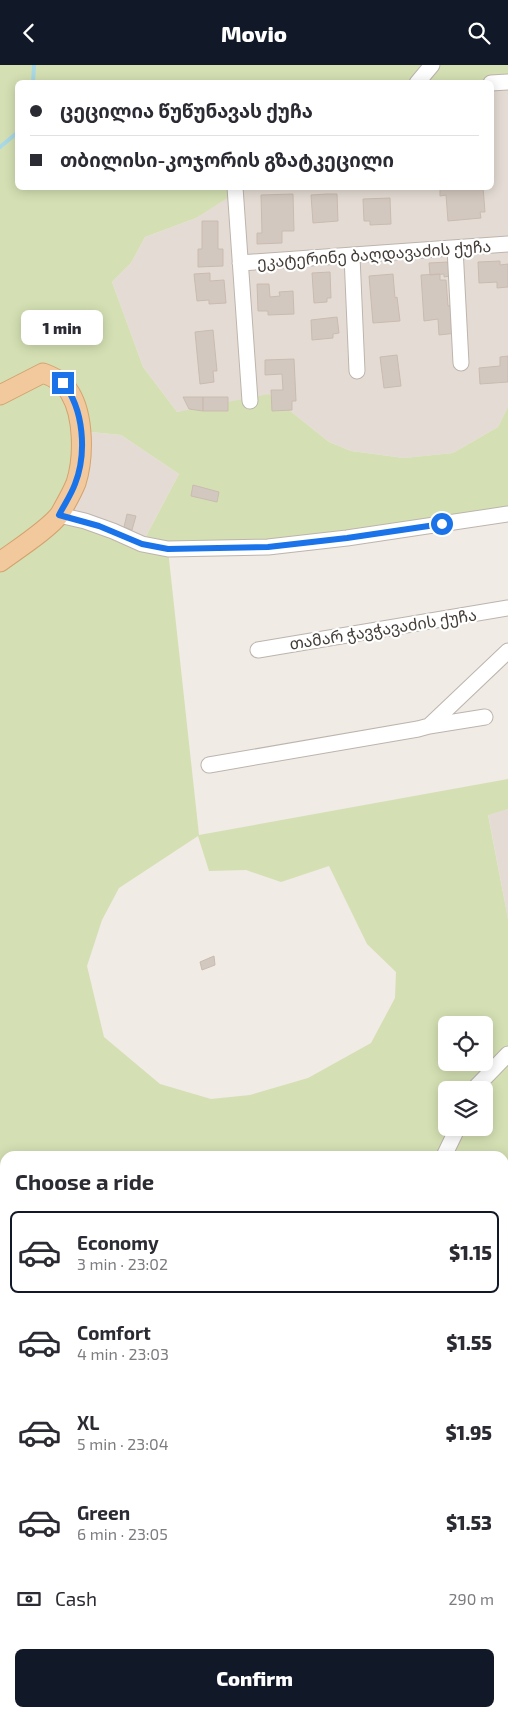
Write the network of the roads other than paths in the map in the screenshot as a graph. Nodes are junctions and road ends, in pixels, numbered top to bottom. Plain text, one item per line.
1 (432, 65) edge
2 (420, 80) edge
3 (508, 82) edge
4 (494, 83) edge
5 (235, 190) edge
6 (508, 244) edge
7 (455, 248) junction
8 (352, 256) junction
9 (240, 263) junction
10 (461, 363) dead end
11 (357, 371) dead end
12 (6, 392) edge
13 (250, 401) dead end
14 (508, 514) edge
15 (59, 515) junction
16 (0, 562) edge
17 (508, 608) edge
18 (258, 649) dead end
19 (508, 651) edge
20 (486, 717) dead end
21 (429, 726) junction
22 (209, 765) dead end
23 (508, 1055) edge
24 (482, 1081) edge
25 (454, 1136) edge
26 (446, 1151) edge

1 - 2 street
3 - 4 street
5 - 9 street
6 - 7 street, ეკატერინე ბაღდავაძის ქუჩა
7 - 8 street, ეკატერინე ბაღდავაძის ქუჩა
7 - 10 street
8 - 9 street, ეკატერინე ბაღდავაძის ქუჩა
8 - 11 street
9 - 13 street
12 - 15 main road
14 - 15 street
15 - 16 main road
17 - 18 street, თამარ ჭავჭავაძის ქუჩა
19 - 21 street
20 - 21 street
21 - 22 street
23 - 24 street
25 - 26 street

